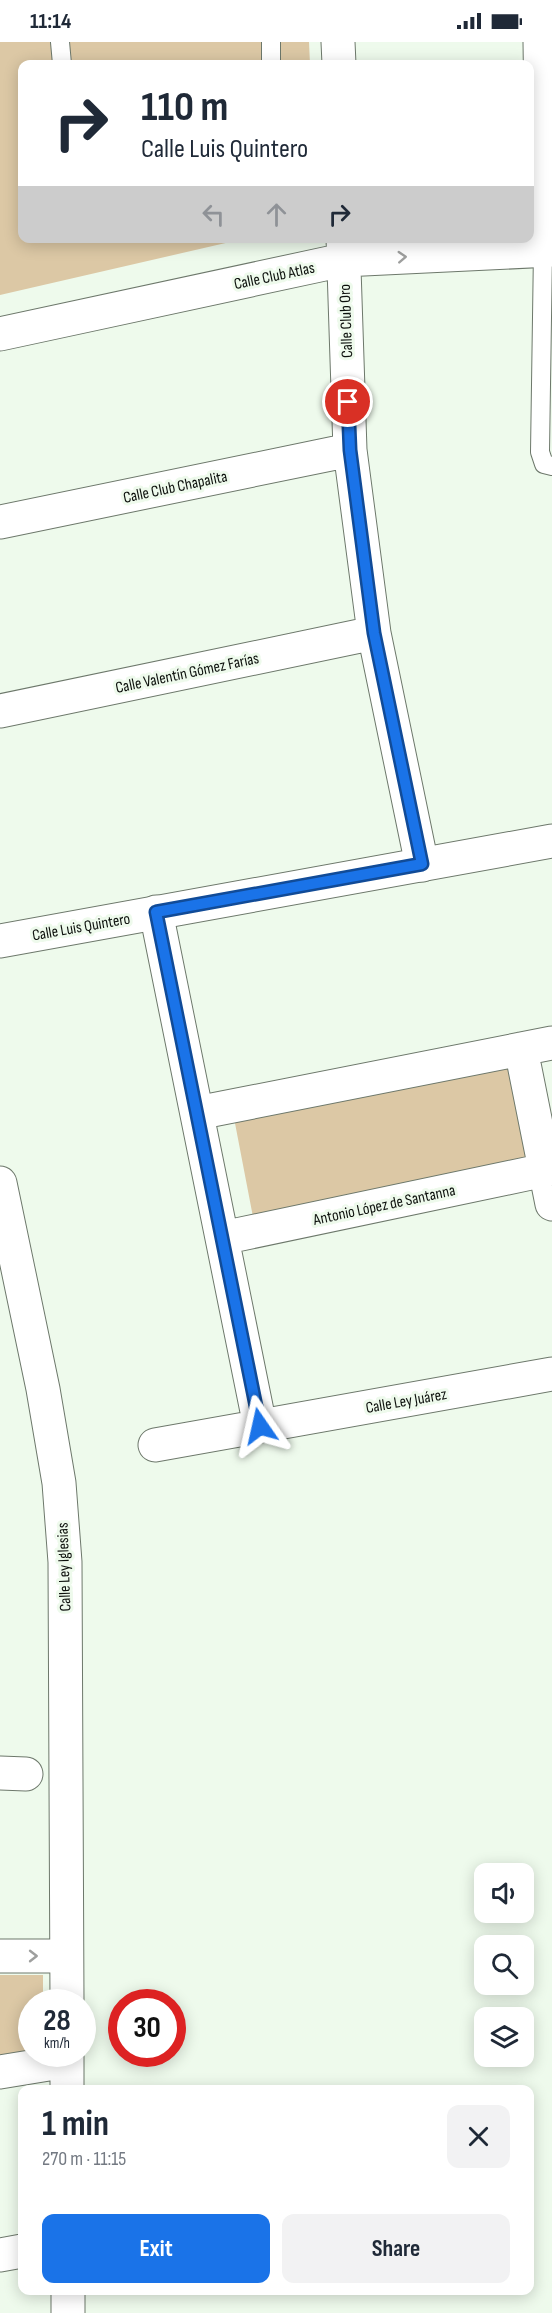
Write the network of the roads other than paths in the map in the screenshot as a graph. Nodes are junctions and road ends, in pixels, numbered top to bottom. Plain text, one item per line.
1 (60, 42) edge
2 (271, 42) edge
3 (338, 42) edge
4 (544, 56) edge
5 (62, 60) edge
6 (271, 60) edge
7 (339, 60) edge
8 (343, 249) edge
9 (548, 250) edge
10 (0, 334) edge
11 (546, 373) edge
12 (350, 450) junction
13 (548, 465) edge
14 (0, 522) edge
15 (374, 633) junction
16 (0, 711) edge
17 (552, 841) edge
18 (422, 864) junction
19 (156, 912) junction
20 (0, 941) edge
21 (537, 1046) edge
22 (197, 1113) junction
23 (545, 1170) junction
24 (0, 1183) edge
25 (552, 1204) edge
26 (222, 1238) junction
27 (552, 1374) edge
28 (260, 1426) junction
29 (155, 1445) dead end
30 (0, 1956) edge
31 (66, 1956) junction
32 (67, 1989) edge
33 (67, 2068) edge
34 (0, 2072) edge
35 (18, 2252) edge
36 (0, 2255) edge
37 (68, 2295) edge
38 (68, 2313) edge

1 - 5 lane
2 - 6 lane
3 - 7 street
4 - 9 street
8 -> 9 street, Calle Club Atlas
8 - 10 street, Calle Club Atlas
8 - 12 street, Calle Club Oro
9 - 11 lane
11 - 13 lane
12 - 14 street, Calle Club Chapalita
12 - 15 street, Calle Club Oro
15 - 16 street, Calle Valentín Gómez Farías
15 - 18 street, Calle Club Oro
17 - 18 street, Calle Luis Quintero
18 - 19 street, Calle Luis Quintero
19 - 20 street, Calle Luis Quintero
19 - 22 street
21 - 22 street
21 - 23 street
22 - 26 street
23 - 25 street
23 - 26 street, Antonio López de Santanna
24 - 31 street, Calle Ley Iglesias
26 - 28 street
27 - 28 street, Calle Ley Juárez
28 - 29 street, Calle Ley Juárez
30 -> 31 street
31 - 32 street, Calle Ley Iglesias
33 - 34 street
35 - 36 street
37 - 38 street

